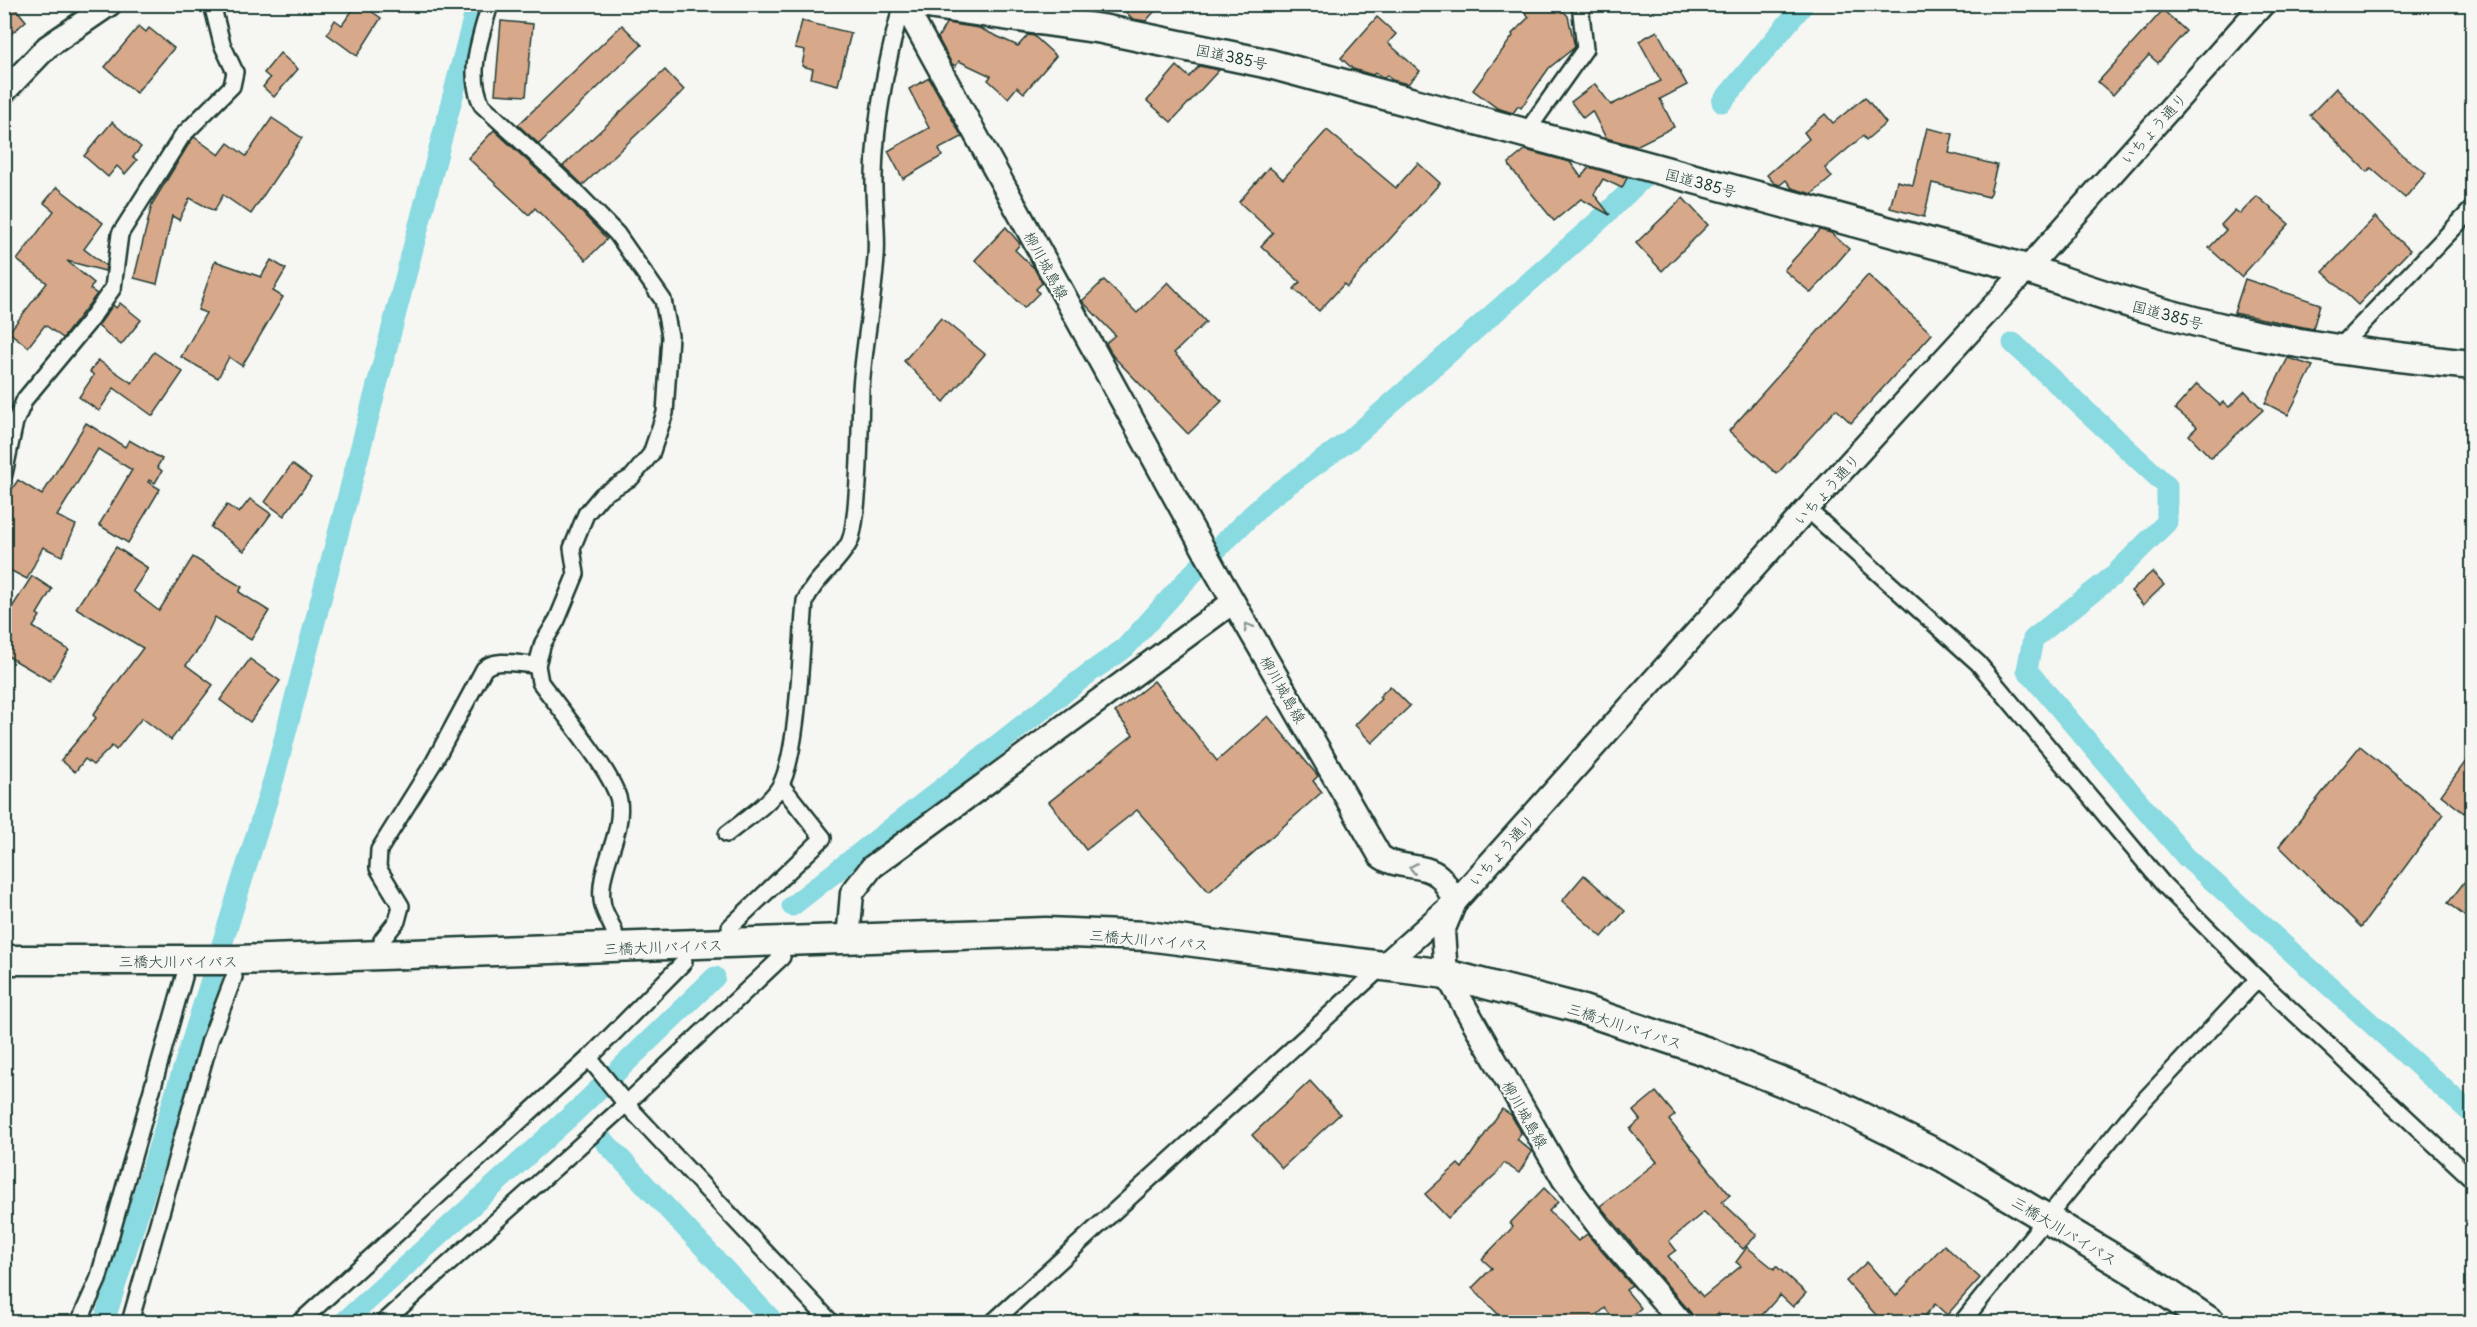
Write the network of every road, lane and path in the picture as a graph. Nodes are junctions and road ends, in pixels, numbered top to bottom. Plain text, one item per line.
1 (110, 4) edge
2 (212, 4) edge
3 (490, 4) edge
4 (903, 4) edge
5 (927, 4) edge
6 (1580, 4) edge
7 (2263, 4) edge
8 (4, 92) edge
9 (1527, 131) junction
10 (2472, 209) edge
11 (2027, 269) junction
12 (2337, 350) junction
13 (2472, 366) edge
14 (4, 474) edge
15 (1807, 509) junction
16 (1233, 602) junction
17 (537, 665) junction
18 (781, 785) junction
19 (727, 834) dead end
20 (1455, 902) junction
21 (730, 927) dead end
22 (614, 932) dead end
23 (382, 940) dead end
24 (848, 940) junction
25 (782, 957) dead end
26 (4, 960) edge
27 (684, 962) dead end
28 (1383, 966) junction
29 (235, 968) junction
30 (189, 969) junction
31 (1446, 974) junction
32 (2259, 979) junction
33 (589, 1058) junction
34 (626, 1104) junction
35 (2472, 1179) edge
36 (2046, 1219) junction
37 (79, 1323) edge
38 (130, 1323) edge
39 (300, 1323) edge
40 (384, 1323) edge
41 (831, 1323) edge
42 (993, 1323) edge
43 (1681, 1323) edge
44 (1962, 1323) edge
45 (2211, 1323) edge

1 - 8 street
2 - 14 street
3 - 17 street
4 - 16 street, 柳川城島線
4 - 18 street
5 - 9 highway, 国道385号
6 - 9 street
7 - 11 street, いちょう通り
9 - 11 highway, 国道385号
10 - 12 street
11 - 12 highway, 国道385号
11 - 15 street, いちょう通り
12 - 13 highway, 国道385号
15 - 20 street, いちょう通り
15 - 32 street
20 -> 16 street, 柳川城島線
16 - 24 street
17 - 22 street
17 - 23 street
18 - 19 street
18 - 21 street
20 - 28 street, いちょう通り
20 - 31 street, 柳川城島線
24 - 28 highway, 三橋大川バイパス
24 - 29 highway, 三橋大川バイパス
25 - 34 street
26 - 30 highway, 三橋大川バイパス
27 - 33 street
28 - 31 highway, 三橋大川バイパス
28 - 42 street
29 - 30 highway, 三橋大川バイパス
29 - 38 street
30 - 37 street
31 - 36 highway, 三橋大川バイパス
31 - 43 street, 柳川城島線
32 - 35 street
32 - 36 street
33 - 34 street
33 - 39 street
34 - 40 street
34 - 41 street
36 - 44 street
36 - 45 highway, 三橋大川バイパス

